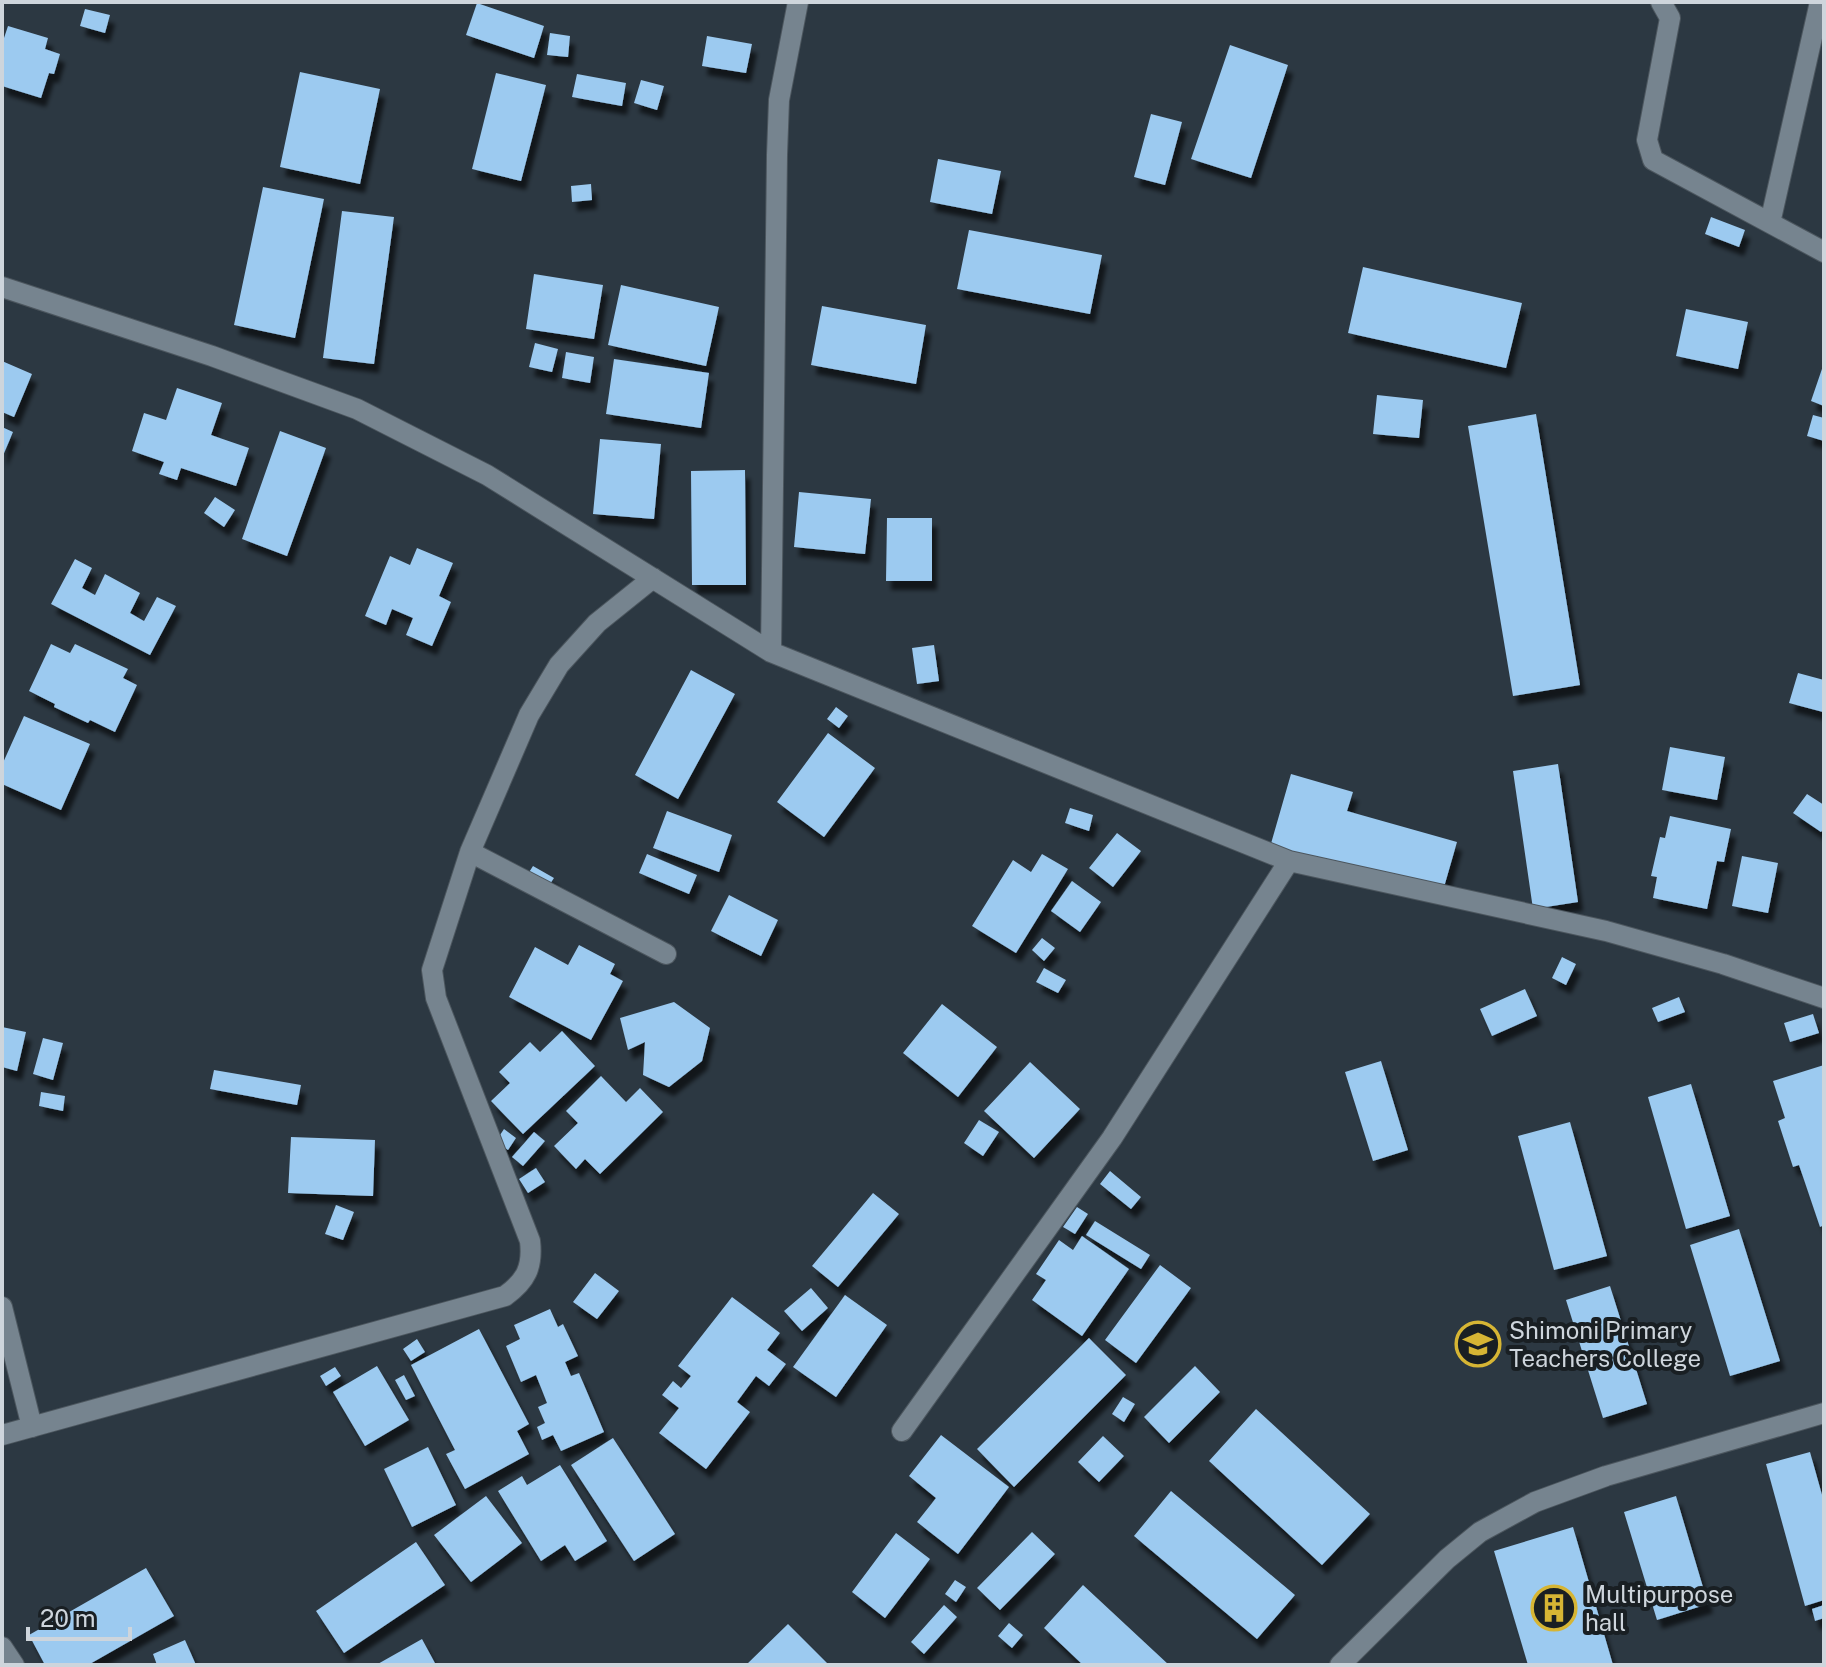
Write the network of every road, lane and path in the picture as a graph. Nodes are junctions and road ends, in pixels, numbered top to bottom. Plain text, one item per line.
1 (798, 2) edge
2 (1661, 2) edge
3 (1820, 2) edge
4 (1770, 223) junction
5 (1824, 252) edge
6 (2, 287) edge
7 (653, 578) junction
8 (771, 652) junction
9 (470, 852) junction
10 (1289, 861) junction
11 (666, 954) dead end
12 (1824, 998) edge
13 (2, 1307) edge
14 (1824, 1413) edge
15 (32, 1427) junction
16 (902, 1431) dead end
17 (2, 1435) edge
18 (2, 1647) edge
19 (14, 1665) edge
20 (1340, 1665) edge

1 - 8 street
2 - 4 street
3 - 4 street
4 - 5 street
6 - 7 street
7 - 8 street
7 - 9 street
8 - 10 street
9 - 11 street
9 - 15 street
10 - 12 street
10 - 16 street
13 - 15 street
14 - 20 street
15 - 17 street
18 - 19 street

